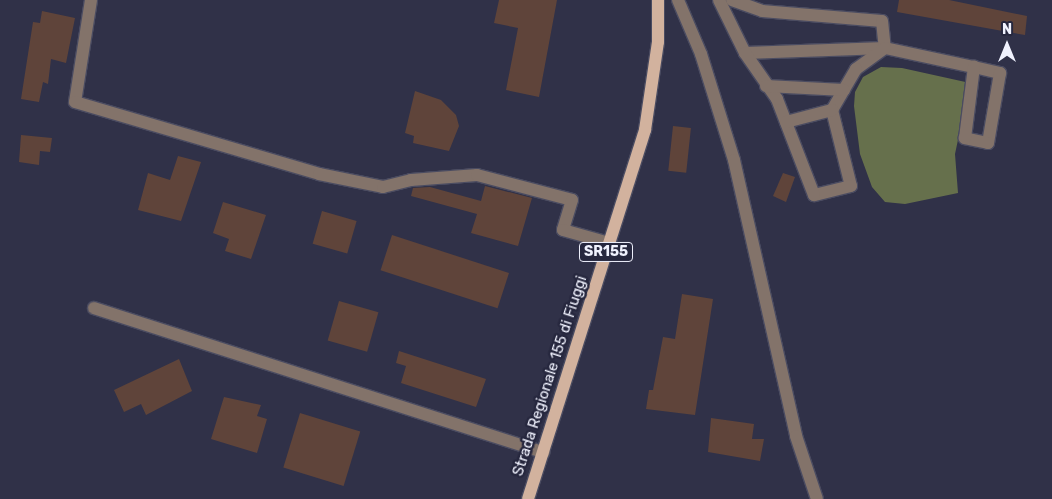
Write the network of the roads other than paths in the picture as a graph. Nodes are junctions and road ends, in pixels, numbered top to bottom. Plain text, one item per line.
1 (90, 0) edge
2 (658, 0) edge
3 (678, 0) edge
4 (719, 0) edge
5 (732, 0) edge
6 (885, 48) junction
7 (745, 53) junction
8 (974, 67) junction
9 (766, 86) junction
10 (844, 90) junction
11 (832, 110) junction
12 (786, 122) junction
13 (609, 243) junction
14 (94, 308) dead end
15 (543, 452) junction
16 (528, 499) edge
17 (817, 499) edge

1 - 13 street
2 - 13 main road, Strada Regionale 155 di Fiuggi / SR155
3 - 17 street
4 - 7 street
5 - 6 street
6 - 7 street
6 - 8 street
6 - 10 street
7 - 9 street
8 - 8 street
9 - 10 street
9 - 12 street
10 - 11 street
11 - 12 street
11 - 12 street
13 - 15 main road, Strada Regionale 155 di Fiuggi / SR155
14 - 15 street
15 - 16 main road, Strada Regionale 155 di Fiuggi / SR155

